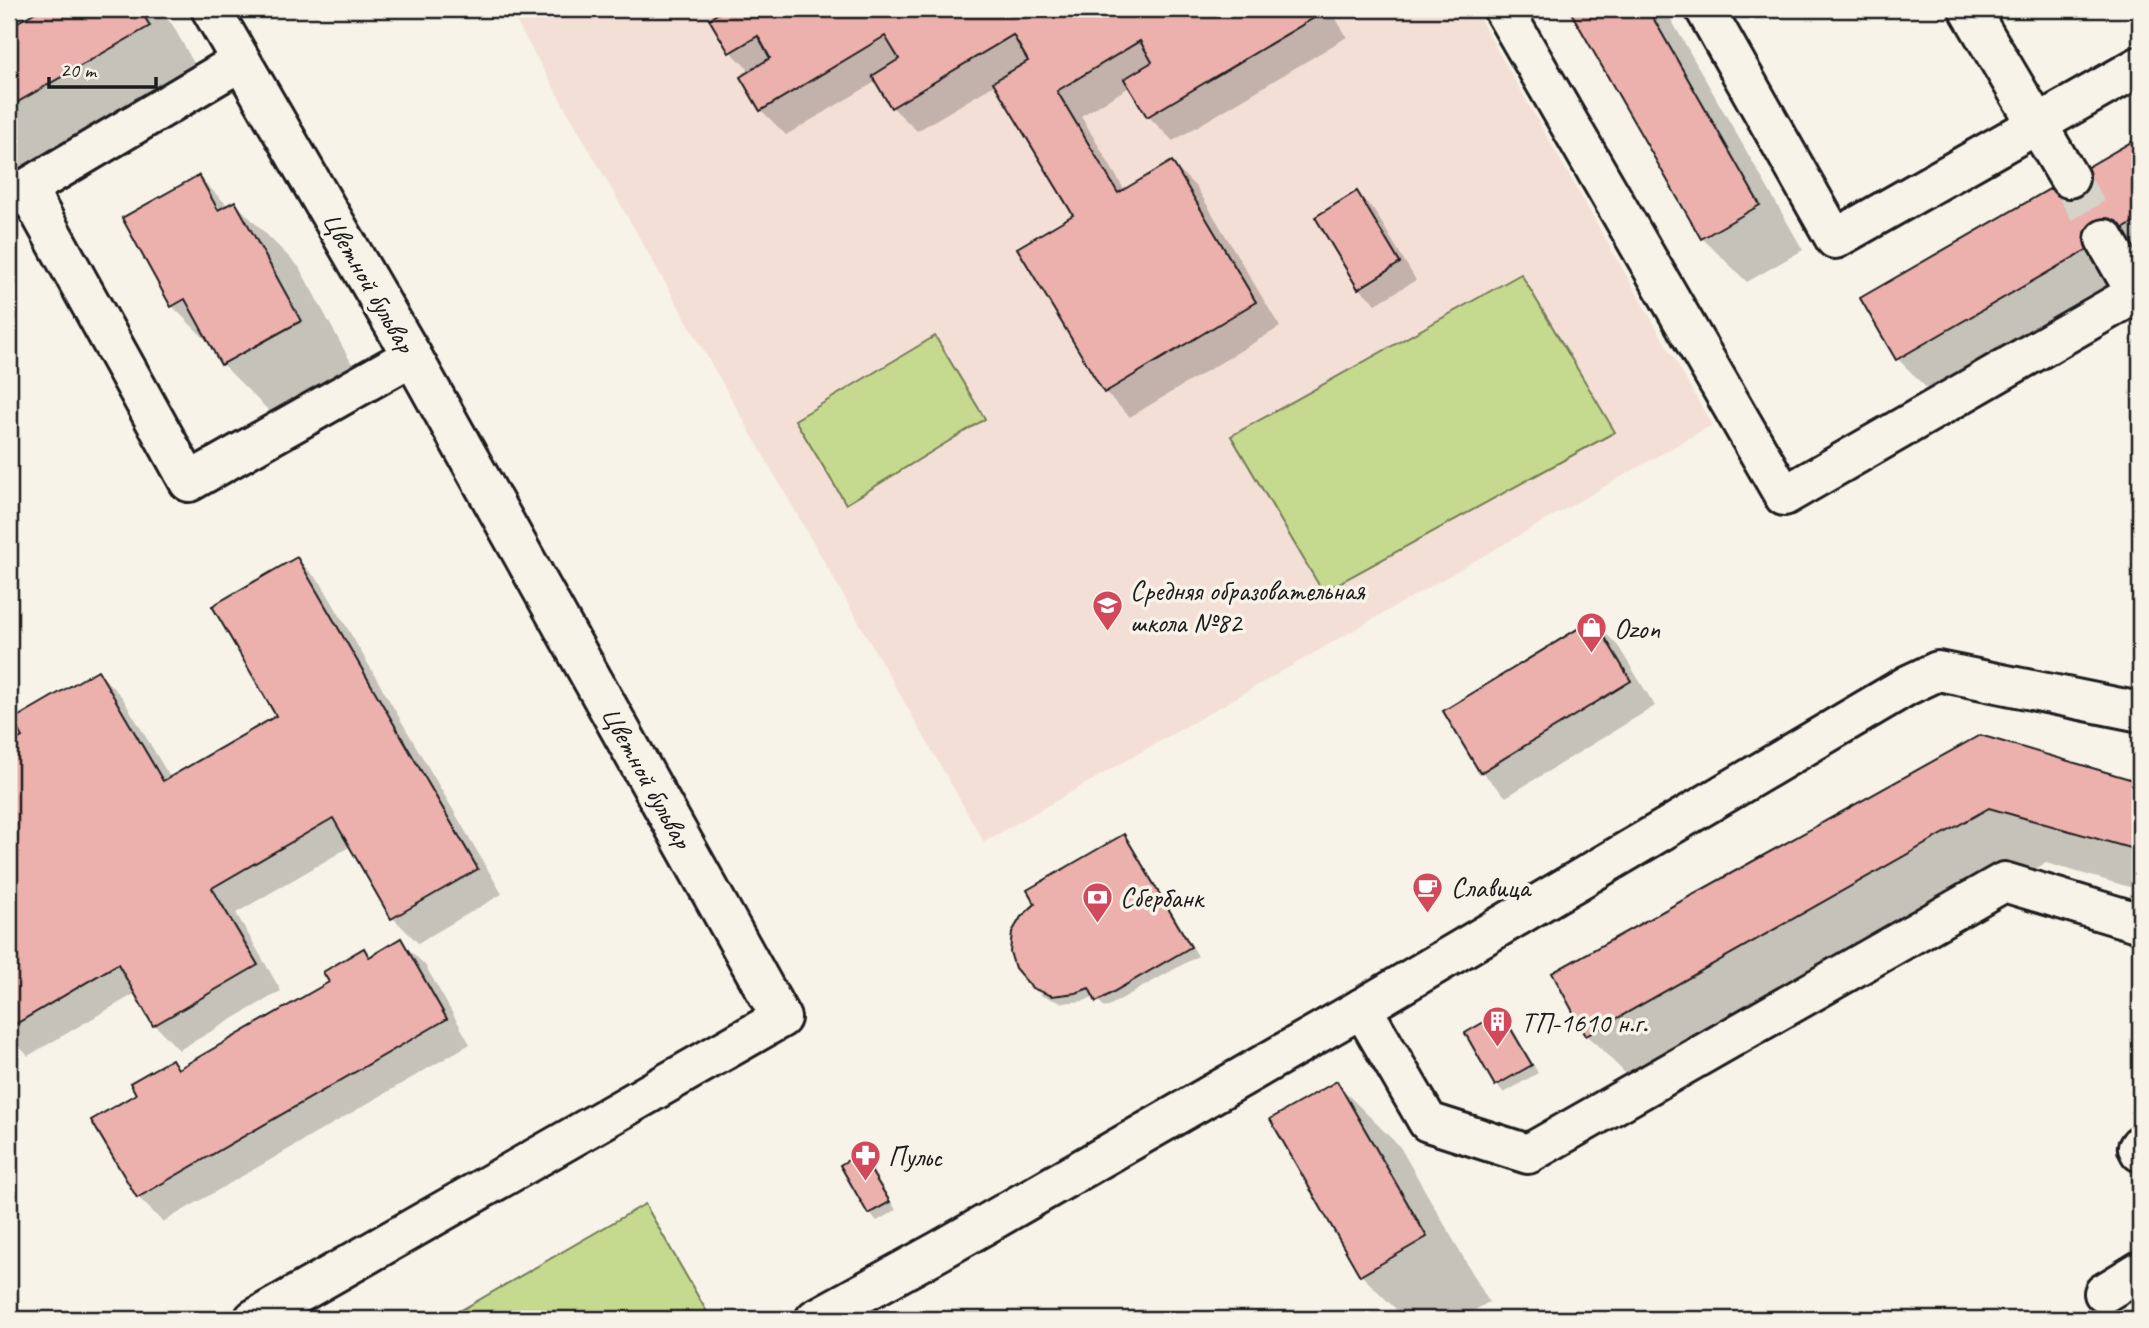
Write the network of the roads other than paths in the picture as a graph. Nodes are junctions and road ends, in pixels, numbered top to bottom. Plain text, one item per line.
1 (211, 9) edge
2 (1503, 9) edge
3 (1705, 9) edge
4 (1969, 9) edge
5 (241, 61) junction
6 (2140, 66) edge
7 (2038, 124) junction
8 (2069, 178) tunnel mouth
9 (18, 194) edge
10 (2105, 239) tunnel mouth
11 (2138, 292) edge
12 (412, 356) junction
13 (2140, 712) edge
14 (2140, 923) edge
15 (1362, 1008) junction
16 (2140, 1145) edge
17 (2140, 1152) edge
18 (2140, 1271) edge
19 (2104, 1293) dead end
20 (254, 1319) edge
21 (815, 1319) edge

1 - 5 street, Цветной бульвар
2 - 11 street
3 - 7 street
4 - 7 street
5 - 9 street
5 - 12 street, Цветной бульвар
6 - 7 street
7 - 8 street
9 - 12 street
10 - 11 street
12 - 20 street, Цветной бульвар
13 - 15 street
14 - 15 street
15 - 21 street
16 - 17 street
18 - 19 street

